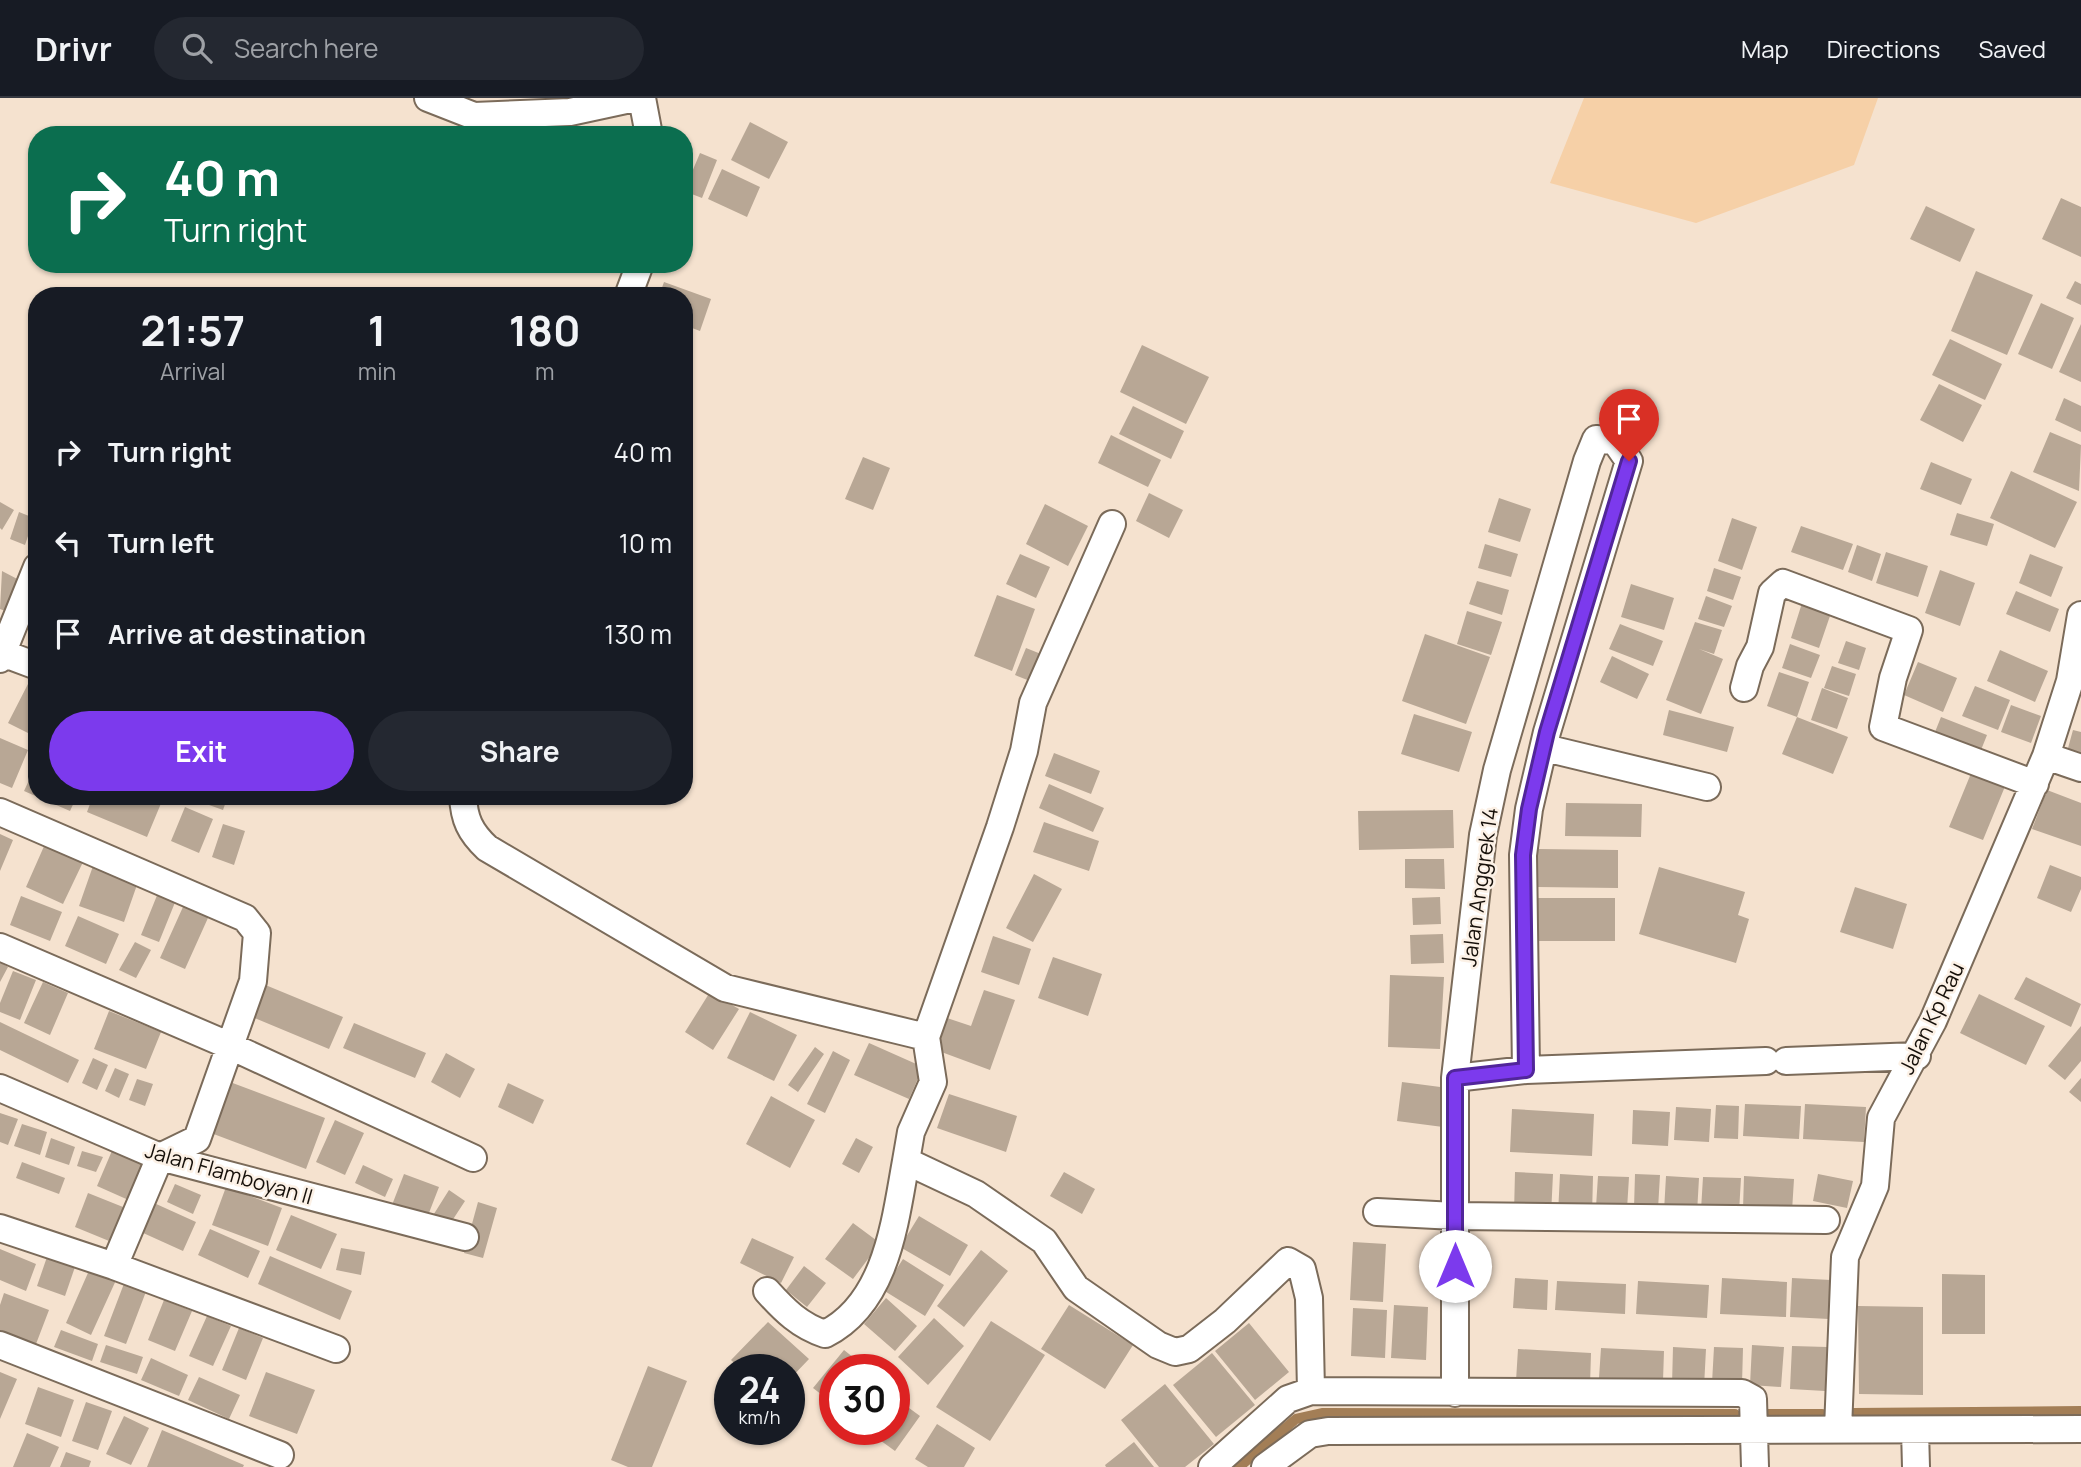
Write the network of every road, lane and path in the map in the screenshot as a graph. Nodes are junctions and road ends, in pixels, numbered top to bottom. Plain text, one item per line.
1 (428, 98) edge
2 (635, 98) edge
3 (642, 98) edge
4 (647, 126) edge
5 (1112, 524) dead end
6 (28, 589) edge
7 (2081, 615) edge
8 (1, 656) edge
9 (28, 664) edge
10 (1744, 688) dead end
11 (1545, 748) junction
12 (2046, 757) junction
13 (2081, 768) edge
14 (2035, 784) junction
15 (1707, 787) dead end
16 (464, 805) edge
17 (0, 812) edge
18 (0, 947) edge
19 (926, 1037) junction
20 (228, 1045) junction
21 (1917, 1056) junction
22 (1526, 1070) junction
23 (1455, 1078) junction
24 (0, 1088) edge
25 (160, 1157) junction
26 (473, 1158) dead end
27 (906, 1161) junction
28 (1377, 1212) dead end
29 (1455, 1216) junction
30 (1826, 1220) dead end
31 (0, 1228) edge
32 (465, 1237) dead end
33 (114, 1266) junction
34 (767, 1291) dead end
35 (0, 1345) edge
36 (336, 1349) dead end
37 (1311, 1391) junction
38 (1455, 1393) junction
39 (1838, 1429) junction
40 (2081, 1429) edge
41 (1915, 1430) junction
42 (1755, 1431) junction
43 (280, 1455) dead end
44 (1285, 1458) edge
45 (1212, 1467) edge
46 (1265, 1467) edge
47 (1755, 1467) edge
48 (1916, 1467) edge

1 - 2 street
3 - 4 street
5 - 19 street
6 - 8 street
7 - 12 street, Jalan Kp Rau
8 - 9 street
10 - 14 street
11 - 15 street
11 - 22 street
11 - 23 street, Jalan Anggrek 14
12 - 13 street
12 - 14 street, Jalan Kp Rau
14 - 21 street, Jalan Kp Rau
16 - 19 street
17 - 20 street
18 - 20 street
19 - 27 street
20 - 25 street
20 - 26 street
21 - 22 street
21 - 39 street, Jalan Kp Rau
22 - 23 street
23 - 29 street, Jalan Anggrek 14
24 - 25 street, Jalan Flamboyan II
25 - 32 street, Jalan Flamboyan II
25 - 33 street
27 - 34 street
27 - 37 street
28 - 29 street
29 - 30 street
29 - 38 street, Jalan Anggrek 14
31 - 33 street
33 - 36 street
35 - 43 street
37 - 38 street
37 - 45 street
38 - 42 street
39 - 41 street
39 - 42 street
40 - 41 street
41 - 48 street
42 - 44 street
42 - 47 street
44 - 46 street

